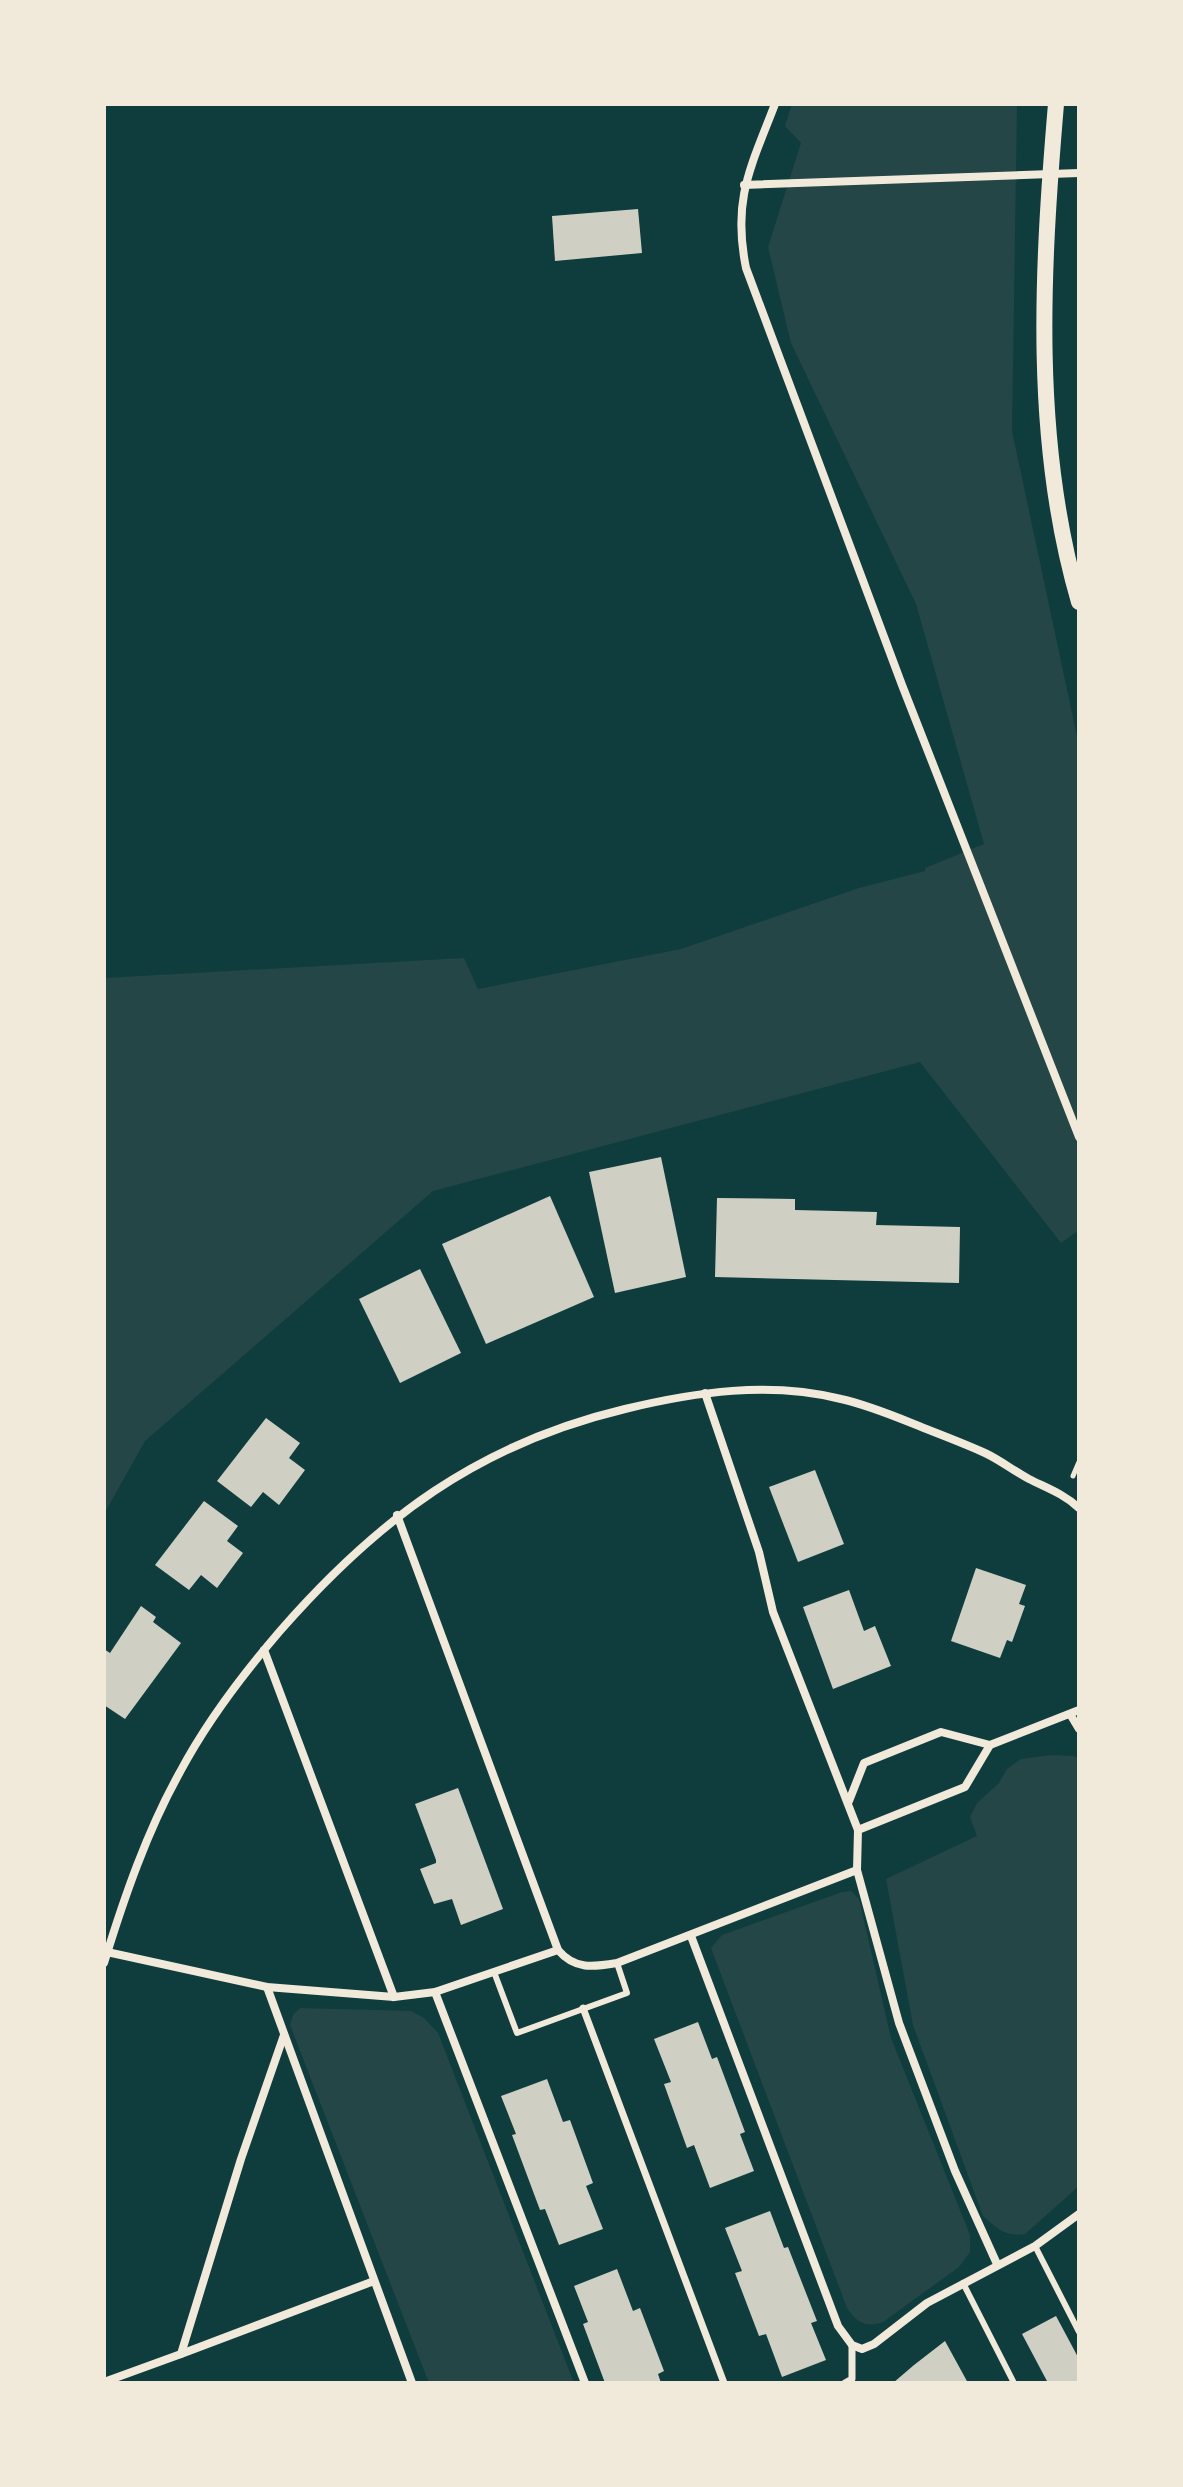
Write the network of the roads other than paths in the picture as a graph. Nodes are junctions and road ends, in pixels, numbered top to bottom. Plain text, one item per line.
1 (775, 104) edge
2 (1056, 104) edge
3 (1079, 173) edge
4 (1050, 175) junction
5 (744, 185) junction
6 (1079, 602) edge
7 (1079, 1137) edge
8 (705, 1393) junction
9 (1079, 1508) edge
10 (397, 1515) junction
11 (264, 1650) junction
12 (1079, 1710) edge
13 (1070, 1714) junction
14 (1079, 1729) edge
15 (990, 1745) junction
16 (848, 1801) junction
17 (858, 1830) junction
18 (857, 1870) junction
19 (691, 1936) junction
20 (558, 1950) junction
21 (107, 1952) junction
22 (104, 1963) edge
23 (617, 1963) junction
24 (494, 1972) junction
25 (267, 1987) junction
26 (435, 1992) junction
27 (394, 1997) junction
28 (583, 2008) junction
29 (284, 2035) junction
30 (1079, 2214) edge
31 (1035, 2246) junction
32 (997, 2264) junction
33 (374, 2281) junction
34 (963, 2282) junction
35 (1079, 2332) edge
36 (852, 2345) junction
37 (181, 2354) junction
38 (104, 2382) edge
39 (412, 2383) edge
40 (585, 2383) edge
41 (724, 2383) edge
42 (845, 2383) edge
43 (1014, 2383) edge

1 - 5 street
2 - 4 main road
3 - 4 street
4 - 5 street
4 - 6 main road
5 - 7 street
8 - 9 street
8 - 10 street
8 - 16 street
10 - 11 street
10 - 20 street
11 - 21 street
11 - 27 street
12 - 13 street
13 - 14 street
13 - 15 street
15 - 16 street
15 - 17 street
16 - 17 street
17 - 18 street
18 - 19 street
18 - 32 street
19 - 23 street
19 - 36 street
20 - 23 street
20 - 24 street
21 - 22 street
21 - 25 street
23 - 28 lane
24 - 26 street
24 - 28 lane
25 - 27 street
25 - 29 street
26 - 27 street
26 - 40 street
28 - 41 street
29 - 33 street
29 - 37 street
30 - 31 street
31 - 32 street
31 - 35 lane
32 - 34 street
33 - 37 street
33 - 39 street
34 - 36 street
34 - 43 lane
36 - 42 street
37 - 38 street

